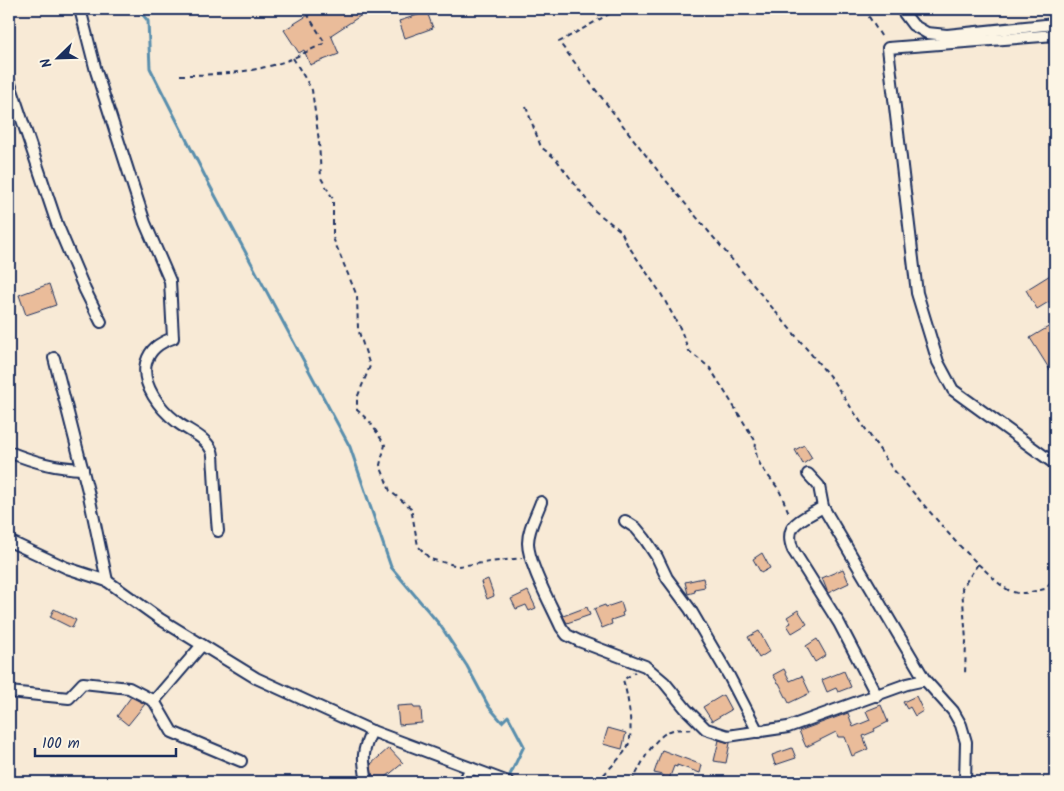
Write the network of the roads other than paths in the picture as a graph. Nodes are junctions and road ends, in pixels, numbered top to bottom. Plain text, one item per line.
1 (80, 9) edge
2 (901, 9) edge
3 (1055, 24) edge
4 (1055, 34) edge
5 (9, 81) edge
6 (101, 322) dead end
7 (54, 358) dead end
8 (9, 452) edge
9 (1055, 464) edge
10 (82, 469) junction
11 (808, 474) dead end
12 (541, 502) dead end
13 (823, 507) junction
14 (625, 521) dead end
15 (218, 531) dead end
16 (9, 542) edge
17 (108, 581) junction
18 (202, 645) junction
19 (924, 680) junction
20 (9, 692) edge
21 (878, 696) junction
22 (154, 701) junction
23 (372, 731) junction
24 (758, 732) junction
25 (241, 761) dead end
26 (471, 768) junction
27 (503, 780) edge
28 (367, 782) edge
29 (464, 782) edge
30 (965, 782) edge

1 - 15 street
2 - 3 street
4 - 9 street
5 - 6 street
7 - 10 street
8 - 10 street
10 - 17 street
11 - 13 street
12 - 24 street
13 - 19 street
13 - 21 street
14 - 24 street
16 - 17 street
17 - 18 street
18 - 22 street
18 - 23 street
19 - 21 street
19 - 30 street
20 - 22 street
21 - 24 street
22 - 25 street
23 - 26 street
23 - 28 street
26 - 27 street
26 - 29 street

